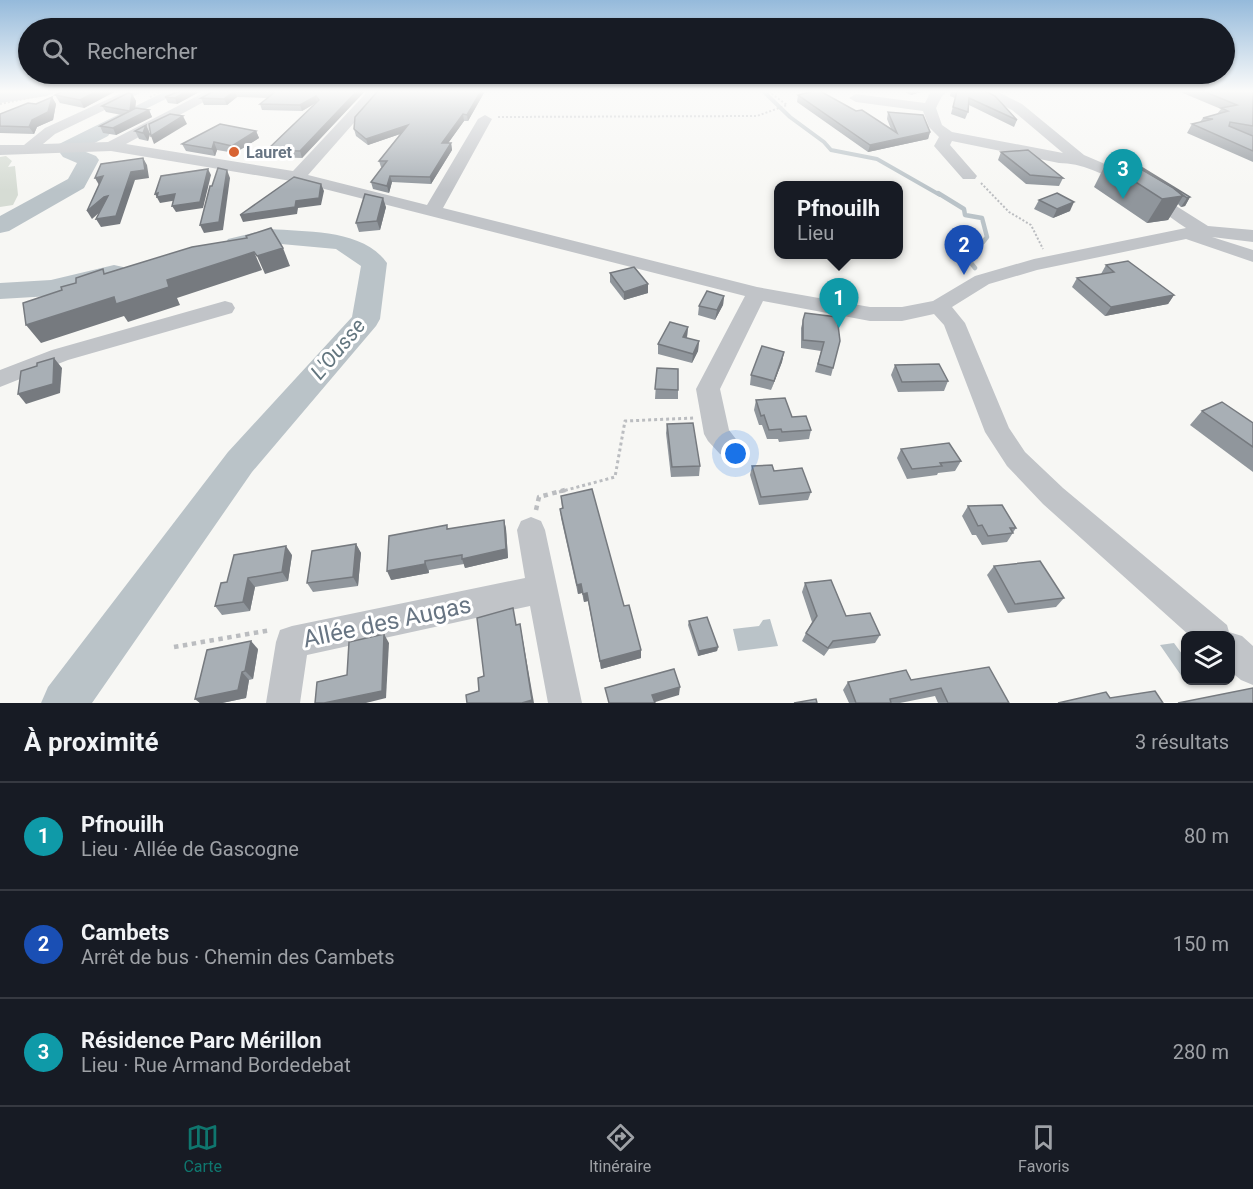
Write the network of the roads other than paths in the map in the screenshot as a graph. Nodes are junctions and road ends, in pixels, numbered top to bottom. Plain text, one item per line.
1 (80, 124) edge
2 (154, 124) edge
3 (346, 124) edge
4 (483, 124) edge
5 (935, 124) edge
6 (1037, 124) edge
7 (947, 136) junction
8 (57, 137) junction
9 (0, 145) edge
10 (111, 146) junction
11 (0, 150) edge
12 (1078, 158) junction
13 (969, 176) road end
14 (297, 177) junction
15 (433, 210) junction
16 (1195, 233) junction
17 (1253, 236) edge
18 (1253, 256) edge
19 (757, 293) junction
20 (939, 306) junction
21 (225, 308) dead end
22 (0, 378) edge
23 (729, 447) dead end
24 (531, 530) road end
25 (542, 589) junction
26 (1209, 631) edge
27 (1235, 652) edge
28 (1253, 668) edge
29 (282, 703) edge
30 (565, 703) edge

1 - 8 street
2 - 10 street
3 - 14 street
4 - 15 street
5 - 7 street
6 - 12 street
7 - 12 street
7 - 13 street
8 - 9 street
8 - 10 street
8 - 11 street
10 - 14 street
12 - 16 street
14 - 15 street
15 - 19 street
16 - 17 street
16 - 18 street
16 - 20 street
19 - 20 street
19 - 23 street
20 - 26 street
21 - 22 street
24 - 25 street
25 - 29 street, Allée des Augas
25 - 30 street
27 - 28 street

